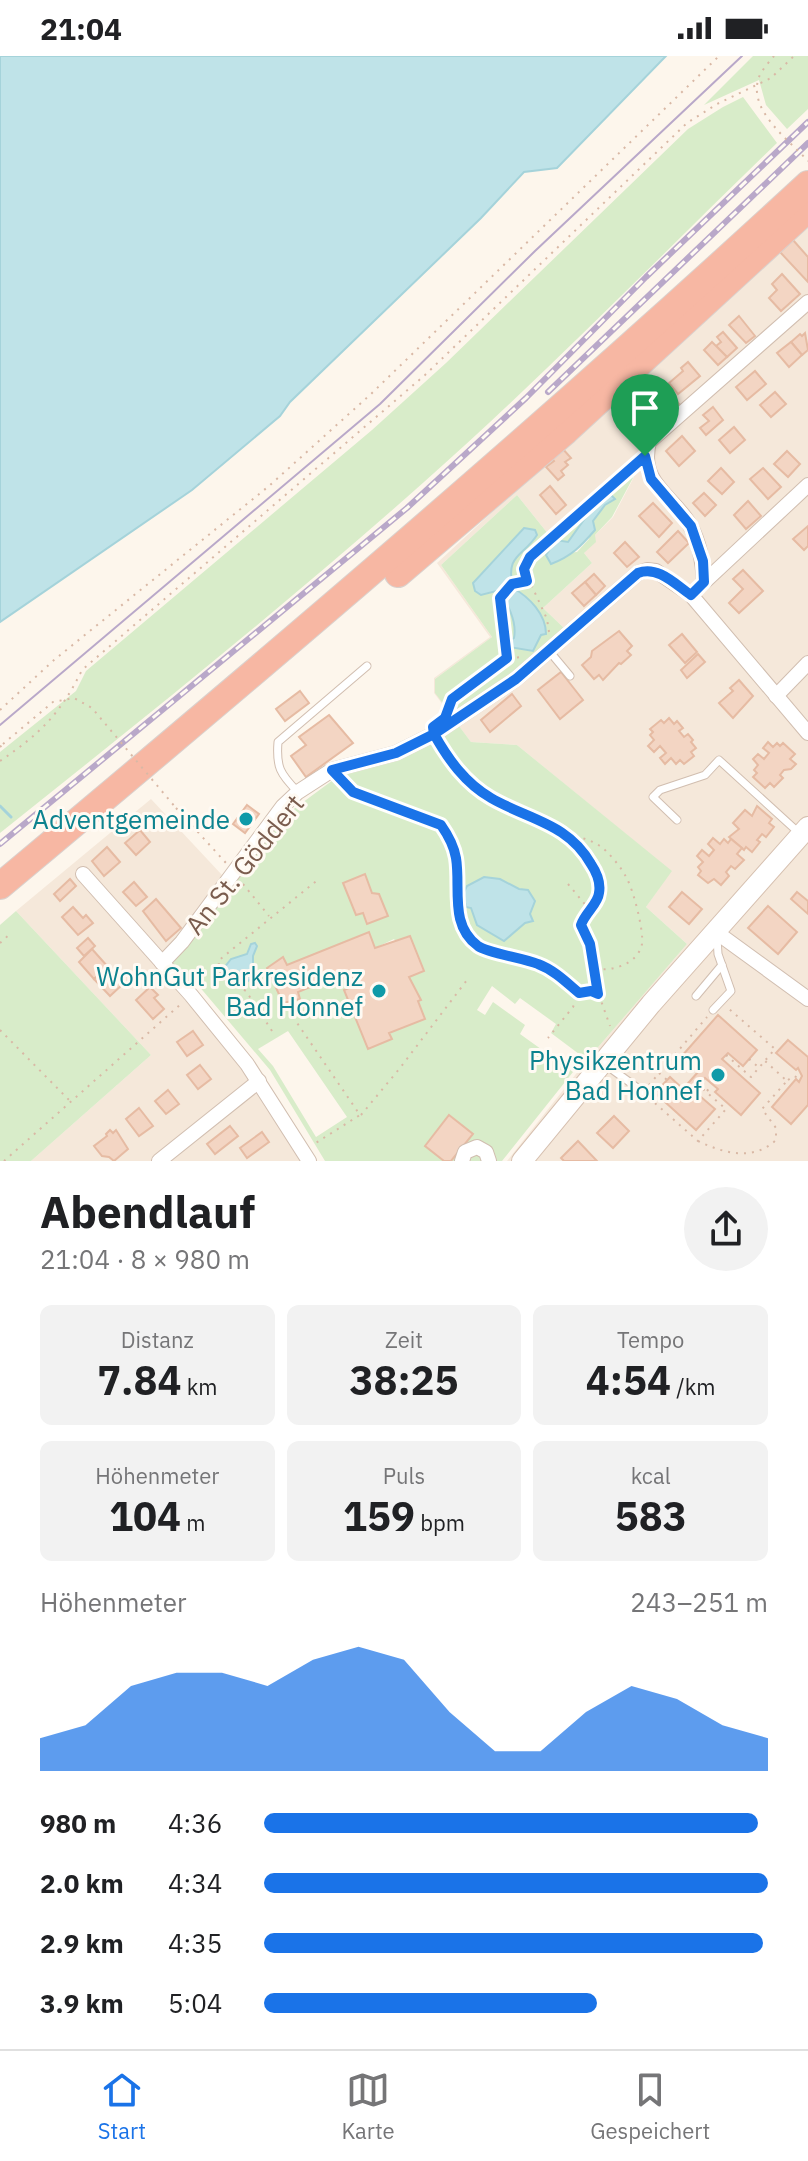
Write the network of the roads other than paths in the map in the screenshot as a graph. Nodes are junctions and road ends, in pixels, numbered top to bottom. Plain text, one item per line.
1 (808, 184) edge
2 (808, 209) edge
3 (808, 302) edge
4 (808, 485) edge
5 (704, 582) junction
6 (691, 595) junction
7 (550, 652) junction
8 (808, 663) edge
9 (367, 666) dead end
10 (570, 676) dead end
11 (776, 696) junction
12 (808, 733) edge
13 (298, 792) junction
14 (677, 820) dead end
15 (805, 831) edge
16 (83, 874) dead end
17 (0, 886) edge
18 (0, 908) edge
19 (716, 932) junction
20 (162, 963) junction
21 (722, 965) junction
22 (696, 996) dead end
23 (808, 999) edge
24 (713, 1010) road end
25 (602, 1062) junction
26 (259, 1081) junction
27 (643, 1092) road end
28 (306, 1156) edge
29 (159, 1161) edge
30 (462, 1161) edge
31 (489, 1161) edge
32 (522, 1161) edge

1 - 17 highway
2 - 18 highway
3 - 5 street
4 - 5 street
5 - 6 street
6 - 7 street, An St. Göddert
6 - 11 street, An St. Göddert
7 - 10 lane
7 - 13 street, An St. Göddert
8 - 11 street
9 - 13 lane
11 - 12 street, An St. Göddert
13 - 20 street, An St. Göddert
14 - 15 lane
15 - 19 main road
16 - 20 street
19 - 21 lane
19 - 23 street
19 - 25 main road
20 - 26 street
21 - 22 lane
21 - 24 lane
25 - 27 lane
25 - 32 main road
26 - 28 street
26 - 29 street
30 - 31 street

